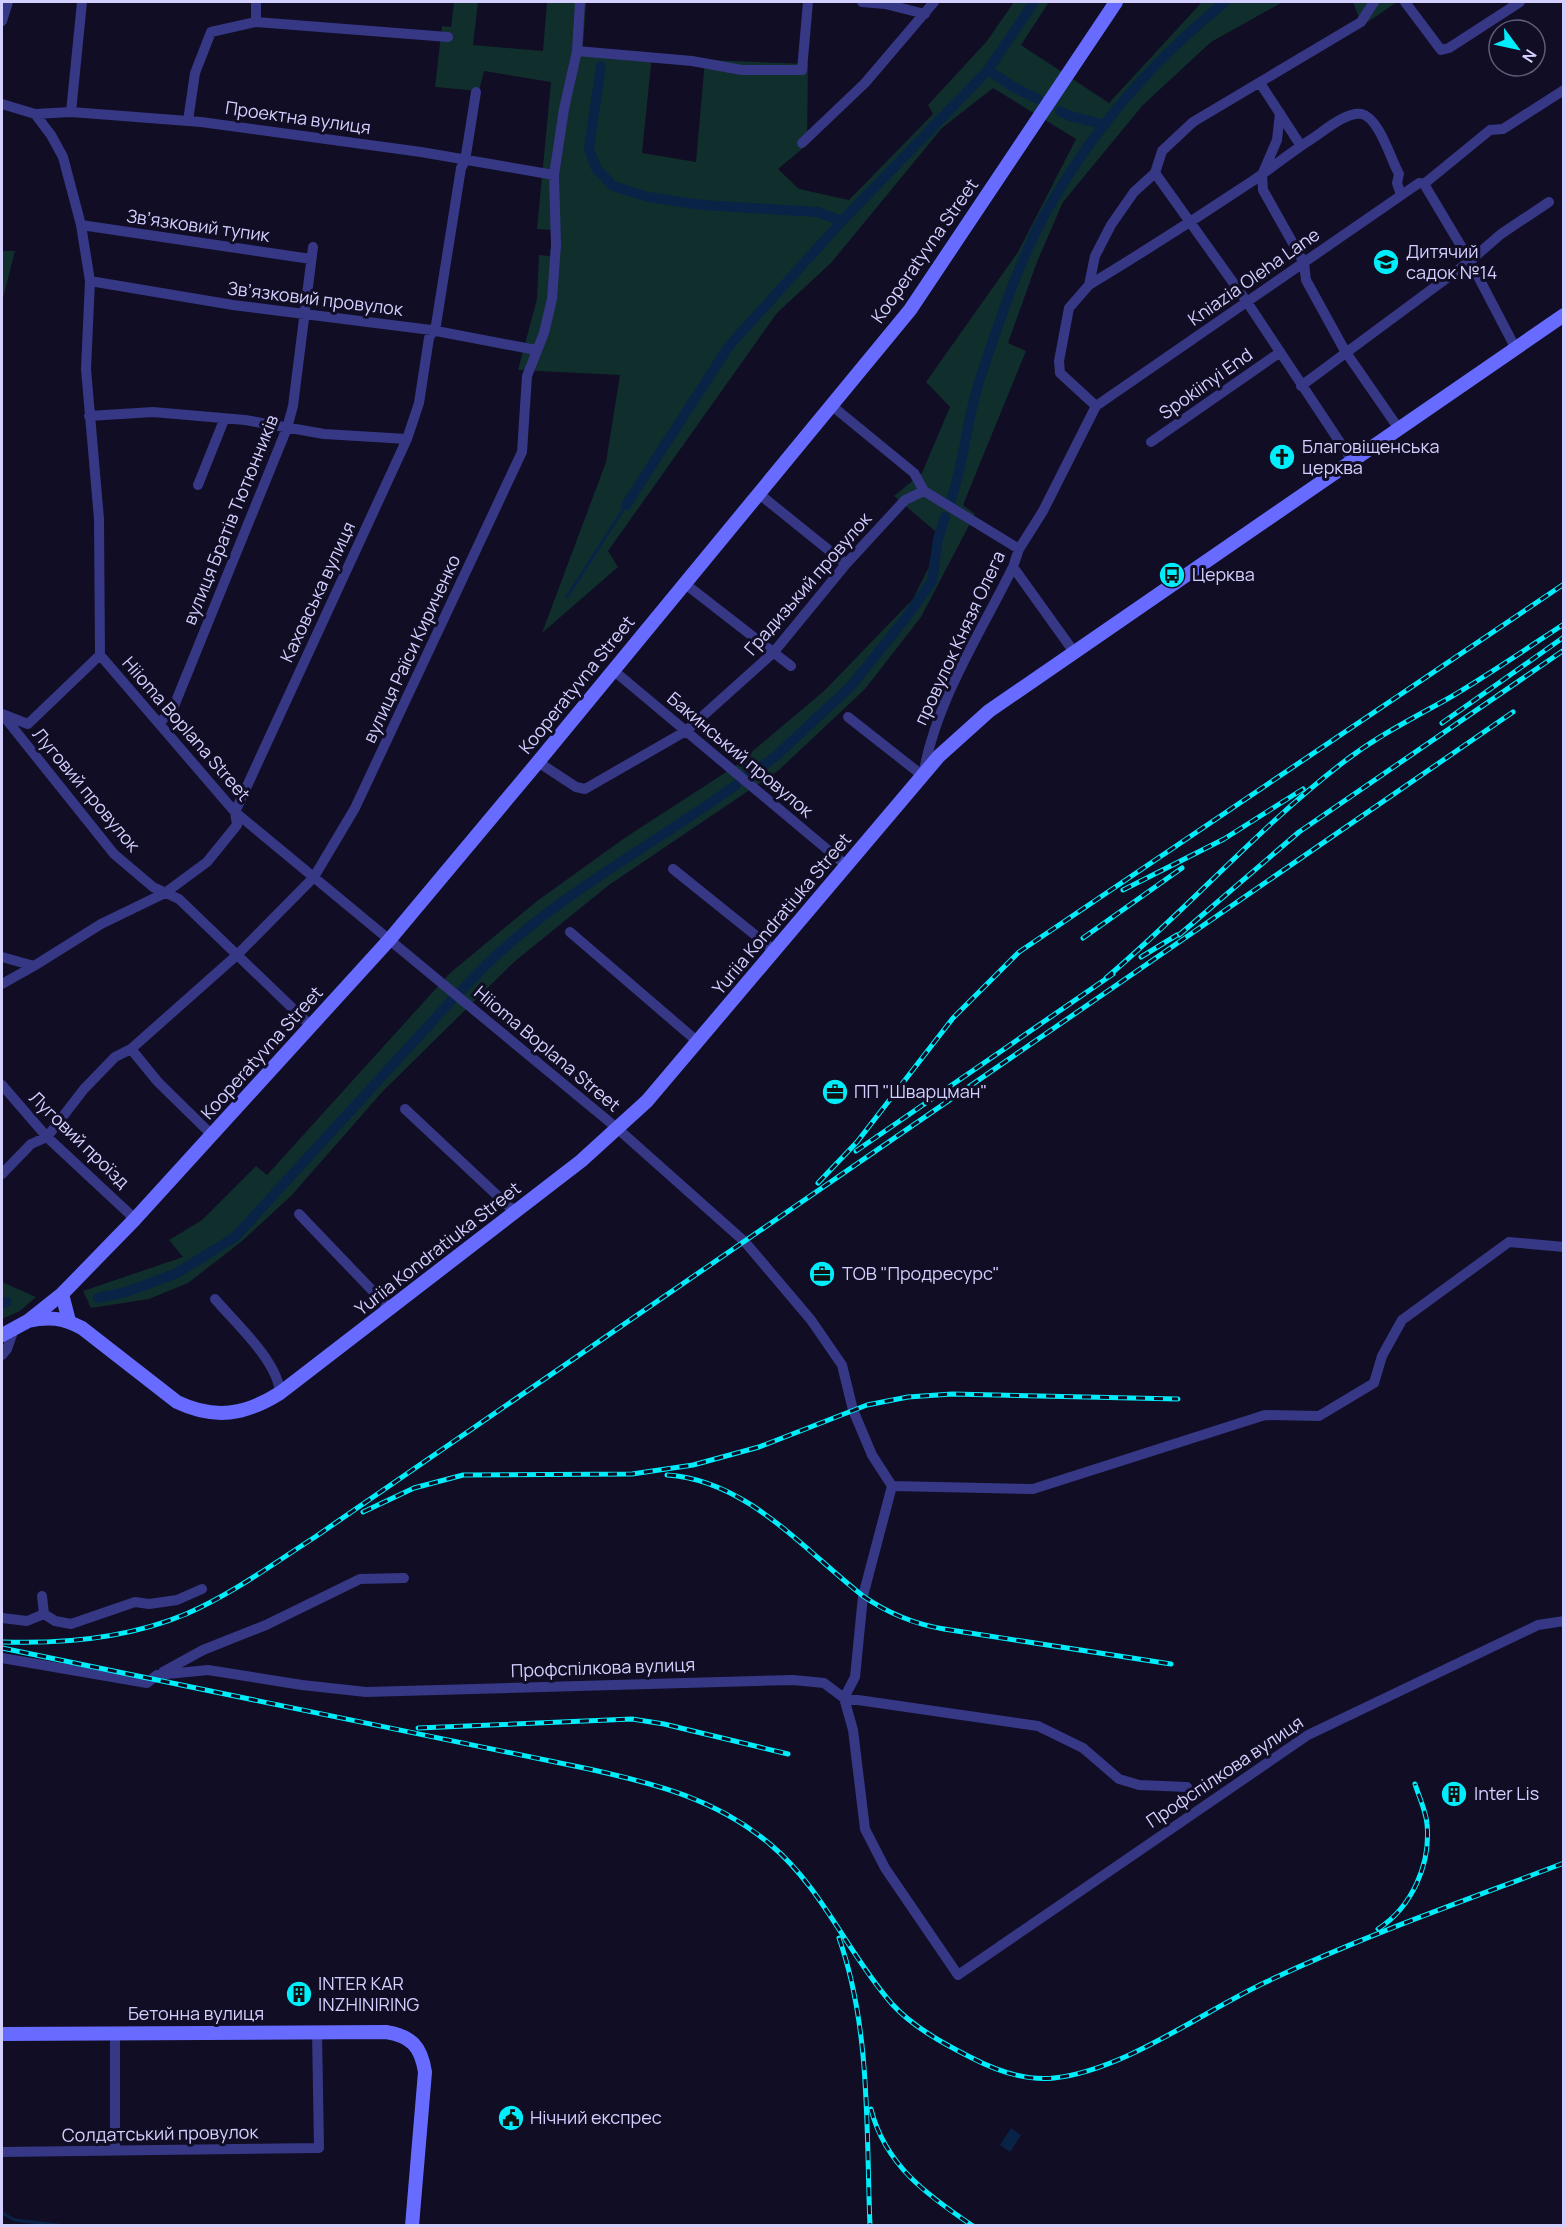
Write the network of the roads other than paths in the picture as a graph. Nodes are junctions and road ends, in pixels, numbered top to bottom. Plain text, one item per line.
1 (82, 2) edge
2 (256, 2) edge
3 (580, 2) edge
4 (808, 2) edge
5 (862, 2) edge
6 (934, 2) edge
7 (1116, 2) edge
8 (1374, 2) edge
9 (1405, 2) edge
10 (1520, 2) edge
11 (5, 6) edge
12 (925, 14) junction
13 (2, 21) edge
14 (256, 22) junction
15 (448, 37) dead end
16 (577, 51) junction
17 (1260, 83) junction
18 (1563, 90) edge
19 (476, 92) dead end
20 (2, 104) edge
21 (71, 112) junction
22 (1280, 113) junction
23 (35, 114) junction
24 (188, 121) junction
25 (802, 143) dead end
26 (1301, 146) junction
27 (465, 161) junction
28 (1155, 173) junction
29 (554, 175) junction
30 (1262, 175) junction
31 (1425, 184) junction
32 (1401, 195) junction
33 (1549, 202) dead end
34 (1191, 222) junction
35 (81, 225) junction
36 (313, 247) dead end
37 (311, 259) junction
38 (1470, 261) junction
39 (1304, 263) junction
40 (90, 281) junction
41 (1089, 285) junction
42 (1246, 302) junction
43 (305, 314) junction
44 (1563, 315) edge
45 (431, 330) junction
46 (1516, 349) junction
47 (536, 350) junction
48 (1345, 351) junction
49 (1280, 353) junction
50 (1301, 386) junction
51 (831, 405) junction
52 (1096, 406) junction
53 (89, 416) junction
54 (224, 420) junction
55 (287, 429) junction
56 (1399, 429) junction
57 (407, 439) junction
58 (1151, 442) dead end
59 (1353, 462) junction
60 (198, 485) dead end
61 (924, 491) junction
62 (758, 493) junction
63 (1019, 549) junction
64 (846, 564) junction
65 (1013, 567) junction
66 (684, 583) junction
67 (1074, 652) junction
68 (773, 653) junction
69 (100, 655) junction
70 (791, 666) dead end
71 (613, 670) junction
72 (2, 714) edge
73 (848, 717) dead end
74 (159, 723) junction
75 (686, 731) junction
76 (538, 762) junction
77 (923, 776) junction
78 (235, 812) junction
79 (847, 866) junction
80 (673, 869) dead end
81 (314, 877) junction
82 (165, 893) junction
83 (570, 932) dead end
84 (390, 939) junction
85 (775, 951) junction
86 (237, 955) junction
87 (2, 957) edge
88 (34, 966) junction
89 (2, 984) edge
90 (311, 1026) junction
91 (698, 1042) junction
92 (131, 1049) junction
93 (2, 1085) edge
94 (405, 1109) dead end
95 (618, 1129) junction
96 (212, 1135) junction
97 (47, 1137) junction
98 (2, 1174) edge
99 (515, 1212) junction
100 (299, 1214) dead end
101 (135, 1219) junction
102 (1563, 1246) edge
103 (62, 1294) junction
104 (215, 1299) dead end
105 (391, 1310) junction
106 (28, 1321) junction
107 (69, 1321) junction
108 (14, 1329) junction
109 (2, 1335) edge
110 (2, 1355) edge
111 (280, 1393) junction
112 (892, 1486) junction
113 (404, 1578) dead end
114 (202, 1589) dead end
115 (42, 1596) dead end
116 (44, 1614) junction
117 (2, 1618) edge
118 (1563, 1621) edge
119 (2, 1658) edge
120 (157, 1675) junction
121 (844, 1698) junction
122 (1187, 1787) dead end
123 (115, 2032) junction
124 (317, 2032) junction
125 (2, 2034) edge
126 (116, 2149) junction
127 (2, 2152) edge
128 (412, 2226) edge

1 - 21 street
2 - 14 street
3 - 16 street, вулиця Раїси Кириченко
4 - 16 street
5 - 12 street
6 - 12 street
7 - 51 street, Kooperatyvna Street
8 - 17 street
9 - 10 street
11 - 13 street
12 - 25 street
14 - 15 street
14 - 24 street
16 - 29 street, вулиця Раїси Кириченко
17 - 22 street
17 - 28 street
18 - 31 street, Kniazia Oleha Lane
19 - 27 street, Каховська вулиця
20 - 23 street
21 - 23 street, Проектна вулиця
21 - 24 street, Проектна вулиця
22 - 26 street
22 - 30 street
23 - 35 street, Hiioma Boplana Street
24 - 27 street, Проектна вулиця
26 - 30 street
26 - 32 street
27 - 29 street, Проектна вулиця
27 - 45 street, Каховська вулиця
28 - 34 street
28 - 41 street
29 - 47 street, вулиця Раїси Кириченко
30 - 34 street
30 - 39 street
31 - 32 street, Kniazia Oleha Lane
31 - 38 street
32 - 39 street, Kniazia Oleha Lane
33 - 38 street
34 - 41 street
34 - 42 street
35 - 37 street, Звʼязковий тупик
35 - 40 street, Hiioma Boplana Street
36 - 37 street, вулиця Братів Тютюнників
37 - 43 street, вулиця Братів Тютюнників
38 - 46 street
38 - 48 street
39 - 42 street, Kniazia Oleha Lane
39 - 48 street
40 - 43 street, Звʼязковий провулок
40 - 53 street, Hiioma Boplana Street
41 - 52 street
42 - 49 street
42 - 52 street, Kniazia Oleha Lane
43 - 45 street, Звʼязковий провулок
43 - 55 street, вулиця Братів Тютюнників
44 - 46 street, Yuriia Kondratiuka Street
45 - 47 street, Звʼязковий провулок
45 - 57 street, Каховська вулиця
46 - 56 street, Yuriia Kondratiuka Street
47 - 81 street, вулиця Раїси Кириченко
48 - 50 street
48 - 56 street
49 - 50 street
49 - 58 street, Spokiinyi End
50 - 59 street
51 - 61 street
51 - 62 street, Kooperatyvna Street
52 - 63 street, Kniazia Oleha Lane
53 - 54 street
53 - 69 street, Hiioma Boplana Street
54 - 55 street
54 - 60 street
55 - 57 street
55 - 74 street, вулиця Братів Тютюнників
56 - 59 street, Yuriia Kondratiuka Street
57 - 78 street, Каховська вулиця
59 - 67 street, Yuriia Kondratiuka Street
61 - 63 street
61 - 64 street, Градизький провулок
62 - 64 street
62 - 66 street, Kooperatyvna Street
63 - 65 street, провулок Князя Олега
64 - 68 street, Градизький провулок
65 - 67 street
65 - 77 street, провулок Князя Олега
66 - 68 street
66 - 71 street, Kooperatyvna Street
67 - 77 street, Yuriia Kondratiuka Street
68 - 70 street
68 - 75 street, Градизький провулок
69 - 72 street
69 - 74 street, Hiioma Boplana Street
71 - 75 street, Бакинський провулок
71 - 76 street, Kooperatyvna Street
72 - 82 street, Луговий провулок
73 - 77 street
74 - 78 street, Hiioma Boplana Street
75 - 76 street, Градизький провулок
75 - 79 street, Бакинський провулок
76 - 84 street, Kooperatyvna Street
77 - 79 street, Yuriia Kondratiuka Street
78 - 81 street, Hiioma Boplana Street
78 - 82 street, Каховська вулиця
79 - 85 street, Yuriia Kondratiuka Street
80 - 85 street
81 - 84 street, Hiioma Boplana Street
81 - 86 street, вулиця Раїси Кириченко
82 - 86 street, Луговий провулок
82 - 88 street, Каховська вулиця
83 - 91 street
84 - 90 street, Kooperatyvna Street
84 - 95 street, Hiioma Boplana Street
85 - 91 street, Yuriia Kondratiuka Street
86 - 90 street, Луговий провулок
86 - 92 street, вулиця Раїси Кириченко
87 - 88 street
88 - 89 street, Каховська вулиця
90 - 96 street, Kooperatyvna Street
91 - 95 street, Yuriia Kondratiuka Street
92 - 96 street
92 - 97 street, вулиця Раїси Кириченко
93 - 97 street, Луговий проїзд
94 - 99 street
95 - 99 street, Yuriia Kondratiuka Street
95 - 112 street, Hiioma Boplana Street
96 - 101 street, Kooperatyvna Street
97 - 98 street, вулиця Раїси Кириченко
97 - 101 street, Луговий проїзд
99 - 105 street, Yuriia Kondratiuka Street
100 - 105 street
101 - 103 street, Kooperatyvna Street
102 - 112 street
103 - 106 street, Kooperatyvna Street
103 - 107 street
104 - 111 street
105 - 111 street, Yuriia Kondratiuka Street
106 - 107 street, Yuriia Kondratiuka Street
106 - 108 street, Kooperatyvna Street
107 - 111 street, Yuriia Kondratiuka Street
108 - 109 street, Kooperatyvna Street
108 - 110 street
112 - 121 street
113 - 120 street
114 - 116 street
115 - 116 street
116 - 117 street
118 - 121 street, Профспілкова вулиця
119 - 120 street, Профспілкова вулиця
120 - 121 street, Профспілкова вулиця
121 - 122 street, Профспілкова вулиця
123 - 124 street, Бетонна вулиця
123 - 125 street, Бетонна вулиця
123 - 126 street
124 - 126 street, Солдатський провулок
124 - 128 street, Бетонна вулиця
126 - 127 street, Солдатський провулок

